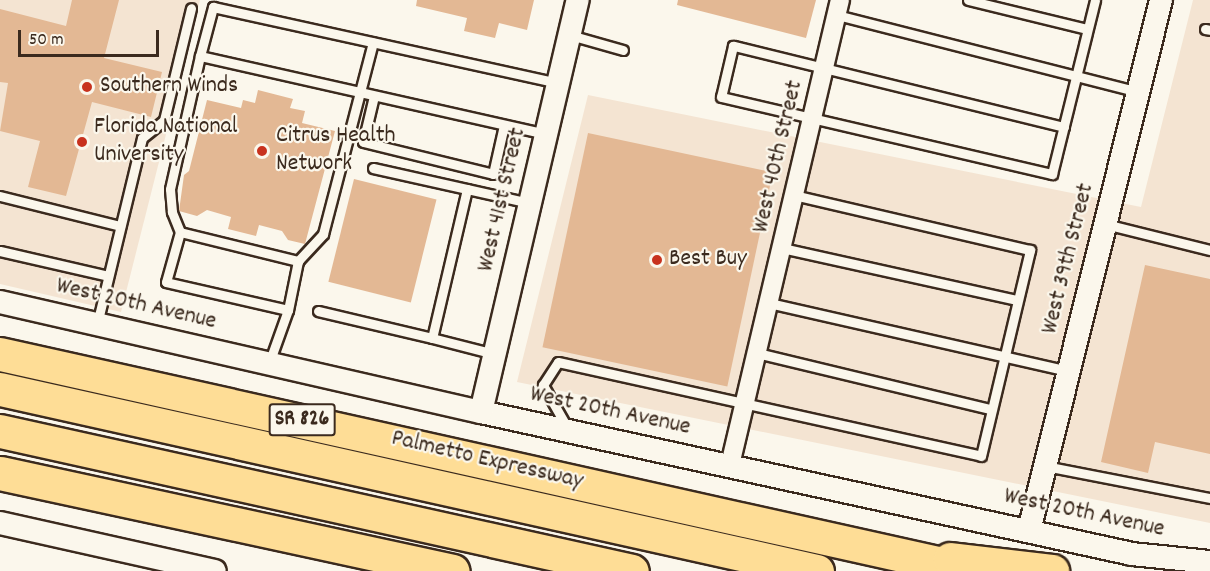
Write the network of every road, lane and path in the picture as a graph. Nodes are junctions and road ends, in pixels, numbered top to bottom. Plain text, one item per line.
1 (578, 0) edge
2 (968, 0) edge
3 (1095, 0) edge
4 (1161, 0) edge
5 (191, 8) dead end
6 (838, 8) edge
7 (1087, 29) junction
8 (570, 35) junction
9 (374, 42) junction
10 (623, 50) dead end
11 (200, 56) junction
12 (825, 68) junction
13 (1076, 78) junction
14 (558, 83) junction
15 (1138, 92) junction
16 (362, 93) junction
17 (374, 96) junction
18 (813, 116) junction
19 (504, 125) junction
20 (1064, 127) junction
21 (546, 134) junction
22 (373, 168) dead end
23 (467, 189) junction
24 (794, 195) junction
25 (0, 196) edge
26 (530, 203) junction
27 (1105, 224) junction
28 (120, 226) junction
29 (180, 232) junction
30 (782, 248) junction
31 (1210, 250) edge
32 (0, 251) edge
33 (298, 261) junction
34 (108, 276) junction
35 (1017, 300) junction
36 (0, 302) edge
37 (769, 303) junction
38 (288, 310) junction
39 (318, 311) dead end
40 (97, 324) junction
41 (432, 338) junction
42 (757, 353) junction
43 (0, 354) edge
44 (495, 354) junction
45 (1003, 356) junction
46 (269, 363) junction
47 (1069, 371) junction
48 (0, 389) edge
49 (745, 404) junction
50 (991, 409) junction
51 (481, 412) junction
52 (0, 431) edge
53 (569, 431) junction
54 (730, 465) junction
55 (1045, 466) junction
56 (0, 474) edge
57 (1210, 498) edge
58 (0, 523) edge
59 (1029, 531) junction
60 (868, 547) junction
61 (1210, 562) edge
62 (148, 564) edge
63 (215, 571) edge
64 (453, 571) edge
65 (632, 571) edge
66 (817, 571) edge
67 (973, 571) edge
68 (1052, 571) edge

1 - 8 street, West 41st Street
2 - 7 lane
3 - 7 lane
4 - 15 street, West 39th Street
5 - 28 lane
6 - 12 street, West 40th Street
6 - 13 lane
7 - 13 lane
8 - 10 lane
8 - 14 street, West 41st Street
9 - 11 lane
9 - 14 lane
9 - 16 lane
11 - 16 lane
11 - 29 lane
12 - 18 street, West 40th Street
12 - 18 lane
12 - 20 lane
13 - 15 lane
13 - 20 lane
14 - 21 street, West 41st Street
15 - 27 street, West 39th Street
16 - 17 lane
16 - 33 lane
17 - 19 lane
17 - 19 lane
18 - 20 lane
18 - 24 street, West 40th Street
19 - 21 lane
21 - 26 street, West 41st Street
22 - 23 lane
23 - 26 lane
23 - 41 lane
24 - 30 street, West 40th Street
24 - 35 lane
25 - 28 lane
26 - 44 street, West 41st Street
27 - 31 lane
27 - 47 street, West 39th Street
28 - 34 lane
29 - 33 lane
29 - 38 lane
30 - 35 lane
30 - 37 street, West 40th Street
32 - 34 lane
33 - 38 lane
34 - 40 lane
35 - 45 lane
36 - 40 street, West 20th Avenue
37 - 42 street, West 40th Street
37 - 45 lane
38 - 46 lane
39 - 41 lane
40 - 46 street, West 20th Avenue
41 - 44 lane
42 - 49 street, West 40th Street
42 - 50 lane
43 - 60 highway, Palmetto Expressway / SR 826
44 - 51 street, West 41st Street
45 - 47 lane
45 - 50 lane
46 - 51 street, West 20th Avenue
47 - 55 street, West 39th Street
48 - 66 highway
49 - 50 lane
49 - 53 lane
49 - 54 street, West 40th Street
51 - 53 street, West 20th Avenue
52 - 65 highway
53 - 54 street, West 20th Avenue
54 - 59 street, West 20th Avenue
55 - 57 lane
55 - 59 street, West 39th Street
56 - 64 highway
58 - 62 street
59 - 61 street, West 20th Avenue
60 - 67 highway, Palmetto Expressway / SR 826
60 - 68 highway
62 - 63 street

